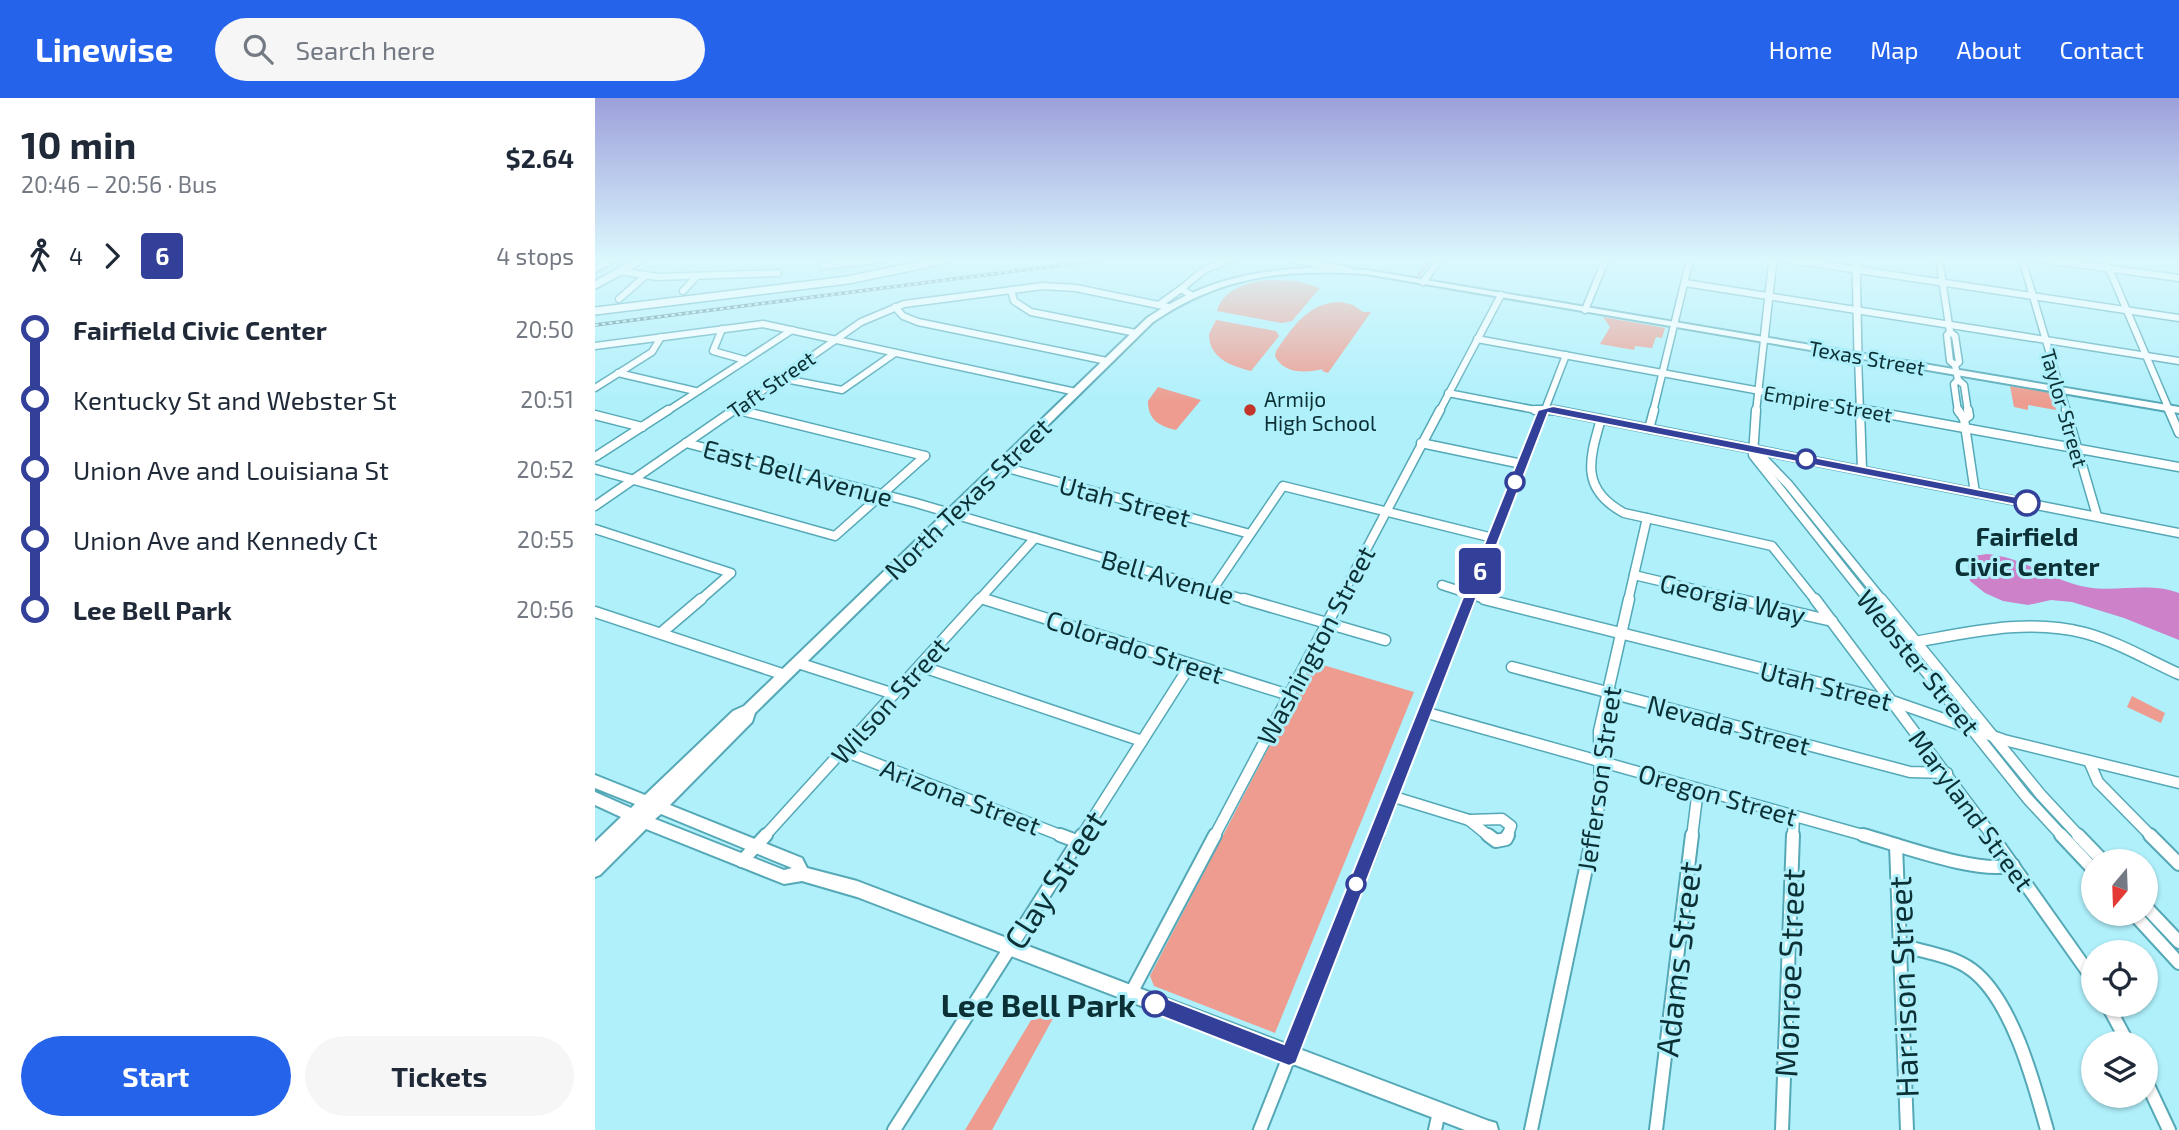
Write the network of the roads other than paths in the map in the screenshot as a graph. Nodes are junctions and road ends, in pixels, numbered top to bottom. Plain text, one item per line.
1 (641, 307) edge
2 (895, 307) joint
3 (1024, 307) edge
4 (1162, 307) edge
5 (1494, 307) edge
6 (1569, 307) edge
7 (1586, 307) edge
8 (1679, 307) edge
9 (1767, 307) edge
10 (1839, 307) edge
11 (1946, 307) edge
12 (2036, 307) edge
13 (2107, 307) edge
14 (2125, 307) edge
15 (1585, 310) junction
16 (1857, 310) junction
17 (2126, 310) junction
18 (595, 313) edge
19 (2179, 318) edge
20 (1674, 325) junction
21 (1949, 328) junction
22 (722, 329) junction
23 (792, 330) junction
24 (1136, 333) junction
25 (661, 337) junction
26 (835, 339) junction
27 (1477, 339) junction
28 (1764, 340) junction
29 (2046, 340) junction
30 (595, 346) edge
31 (895, 353) junction
32 (1566, 355) junction
33 (1858, 356) junction
34 (2146, 356) junction
35 (745, 360) junction
36 (1107, 361) junction
37 (2179, 361) edge
38 (618, 373) junction
39 (1662, 373) junction
40 (1957, 373) junction
41 (780, 378) junction
42 (595, 388) edge
43 (2060, 390) junction
44 (695, 391) junction
45 (1759, 391) junction
46 (1076, 392) junction
47 (1448, 393) junction
48 (1859, 408) junction
49 (735, 409) junction
50 (2173, 409) edge
51 (1544, 410) junction
52 (595, 415) edge
53 (1601, 419) junction
54 (642, 427) junction
55 (1966, 428) junction
56 (1649, 429) junction
57 (2179, 433) edge
58 (685, 443) junction
59 (1421, 443) junction
60 (2077, 448) junction
61 (1753, 449) junction
62 (595, 457) edge
63 (1793, 457) junction
64 (1522, 464) junction
65 (1000, 466) junction
66 (2179, 467) edge
67 (595, 469) edge
68 (1775, 469) junction
69 (1861, 470) junction
70 (632, 480) junction
71 (1975, 492) junction
72 (883, 495) junction
73 (595, 506) edge
74 (1387, 511) junction
75 (951, 513) junction
76 (2097, 516) junction
77 (1647, 518) junction
78 (595, 530) edge
79 (2179, 533) edge
80 (1250, 534) junction
81 (1035, 538) junction
82 (1493, 538) junction
83 (1634, 575) junction
84 (1442, 585) dead end
85 (1213, 589) junction
86 (1471, 594) junction
87 (981, 598) junction
88 (595, 612) edge
89 (1832, 621) junction
90 (1326, 623) junction
91 (661, 633) junction
92 (1622, 634) junction
93 (1385, 640) dead end
94 (1916, 642) junction
95 (1904, 644) junction
96 (798, 663) junction
97 (1191, 664) junction
98 (920, 666) junction
99 (1512, 667) dead end
100 (2179, 674) edge
101 (785, 675) junction
102 (1609, 692) junction
103 (894, 694) junction
104 (1289, 695) junction
105 (1892, 701) junction
106 (1424, 712) junction
107 (1972, 728) junction
108 (1993, 736) junction
109 (1142, 741) junction
110 (844, 751) junction
111 (1600, 761) junction
112 (2089, 761) junction
113 (1947, 773) junction
114 (595, 781) edge
115 (2179, 783) edge
116 (1698, 789) junction
117 (1391, 796) junction
118 (595, 798) edge
119 (652, 805) junction
120 (1794, 816) junction
121 (638, 817) junction
122 (1469, 820) dead end
123 (1079, 842) junction
124 (1896, 845) junction
125 (755, 847) junction
126 (2092, 849) edge
127 (595, 852) edge
128 (2081, 856) edge
129 (743, 861) junction
130 (2179, 864) edge
131 (2013, 865) junction
132 (595, 870) edge
133 (802, 874) junction
134 (2158, 920) edge
135 (2145, 926) edge
136 (2179, 942) edge
137 (1900, 945) junction
138 (1010, 949) junction
139 (2081, 962) edge
140 (2179, 963) edge
141 (1130, 995) junction
142 (1289, 1056) junction
143 (2158, 1107) edge
144 (1437, 1121) edge
145 (894, 1130) edge
146 (1260, 1130) edge
147 (1489, 1130) edge
148 (1531, 1130) edge
149 (1656, 1130) edge
150 (1782, 1130) edge
151 (1907, 1130) edge
152 (2047, 1130) edge
153 (2169, 1130) edge

1 - 18 street
2 - 26 street, Taft Street
2 - 36 street
3 - 24 street
4 - 24 main road, North Texas Street
5 - 27 street, Washington Street
6 - 15 main road, Texas Street
7 - 15 street
8 - 20 street
9 - 28 street
10 - 16 street
11 - 21 street
12 - 29 street, Taylor Street
13 - 17 street
14 - 17 street
15 - 20 main road, Texas Street
16 - 21 street
16 - 33 street
17 - 19 street
17 - 34 street
20 - 28 main road, Texas Street
20 - 39 street
21 - 29 street
21 - 40 street
22 - 23 street
22 - 25 street
22 - 35 street
23 - 26 street
23 - 35 street
24 - 36 main road, North Texas Street
25 - 30 street
25 - 38 street
26 - 31 street
26 - 41 street, Taft Street
27 - 32 street, Empire Street
27 - 47 street, Washington Street
28 - 33 main road, Texas Street
28 - 45 street
29 - 34 street
29 - 43 street, Taylor Street
31 - 41 street
31 - 46 street
32 - 39 street, Empire Street
32 - 51 street
33 - 40 main road, Texas Street
33 - 48 street
34 - 37 street
34 - 50 street
35 - 44 street
36 - 46 main road, North Texas Street
38 - 42 street
38 - 44 street
39 - 45 street, Empire Street
39 - 56 street
40 - 43 main road, Texas Street
40 - 55 street
41 - 49 street, Taft Street
43 - 50 main road, Texas Street
43 - 60 street, Taylor Street
44 - 54 street
45 - 48 street, Empire Street
45 - 61 street
46 - 65 main road, North Texas Street
47 - 51 street
47 - 59 street, Washington Street
48 - 55 street, Empire Street
48 - 69 street
49 - 58 street, Taft Street
49 - 72 street
50 - 57 street
51 - 53 street
51 - 64 street
52 - 54 street
53 - 56 street
53 - 77 street
54 - 62 street
55 - 60 street, Empire Street
55 - 71 street
56 - 61 street
58 - 70 street, Taft Street
58 - 72 street, East Bell Avenue
59 - 64 street
59 - 74 street, Washington Street
60 - 66 street, Empire Street
60 - 76 street, Taylor Street
61 - 63 street
61 - 68 street, Webster Street
61 - 95 street, Webster Street
63 - 68 street
63 - 69 street
64 - 82 street
65 - 75 main road, North Texas Street
65 - 80 street, Utah Street
67 - 70 street
68 - 94 street, Webster Street
69 - 71 street
70 - 72 street
70 - 73 street, Taft Street
71 - 76 street
72 - 75 street, East Bell Avenue
74 - 80 street
74 - 82 street
74 - 90 street, Washington Street
75 - 81 street, Bell Avenue
75 - 96 main road, North Texas Street
76 - 79 street
77 - 83 street, Jefferson Street
77 - 89 street, Maryland Street
78 - 91 street
80 - 85 street
81 - 85 street, Bell Avenue
81 - 87 street, Wilson Street
82 - 86 street
83 - 89 street, Georgia Way
83 - 92 street, Jefferson Street
84 - 86 street, Utah Street
85 - 90 street, Bell Avenue
86 - 92 street, Utah Street
86 - 106 street
87 - 97 street, Colorado Street
87 - 98 street, Wilson Street
88 - 91 street
89 - 105 street, Maryland Street
90 - 93 street, Bell Avenue
90 - 104 street, Washington Street
91 - 101 street
92 - 102 street, Jefferson Street
92 - 105 street, Utah Street
94 - 95 street
94 - 100 street
94 - 108 street, Webster Street
95 - 107 street, Webster Street
96 - 101 main road, North Texas Street
96 - 103 street
97 - 104 street, Colorado Street
97 - 109 street, Clay Street
98 - 103 street, Wilson Street
98 - 109 street
99 - 102 street, Nevada Street
101 - 119 main road, North Texas Street
102 - 111 street, Jefferson Street
102 - 113 street, Nevada Street
103 - 110 street, Wilson Street
104 - 141 street, Washington Street
105 - 107 street, Utah Street
105 - 113 street, Maryland Street
106 - 111 street, Oregon Street
106 - 117 street
107 - 108 street, Utah Street
107 - 128 street, Webster Street
108 - 112 street, Utah Street
108 - 126 street, Webster Street
109 - 123 street, Clay Street
110 - 123 street, Arizona Street
110 - 125 street, Wilson Street
111 - 116 street, Oregon Street
111 - 148 street, Jefferson Street
112 - 115 street, Utah Street
112 - 130 street
113 - 131 street, Maryland Street
114 - 119 main road
116 - 120 street, Oregon Street
116 - 149 street, Adams Street
117 - 122 street
117 - 142 street
118 - 121 main road
119 - 121 main road, North Texas Street
119 - 125 main road
120 - 124 street, Oregon Street
120 - 150 street, Monroe Street
121 - 127 main road, North Texas Street
121 - 129 main road
121 - 132 main road, North Texas Street
123 - 138 street, Clay Street
124 - 131 street, Oregon Street
124 - 137 street, Harrison Street
125 - 129 street, Wilson Street
125 - 133 main road
129 - 133 main road
131 - 139 street, Maryland Street
133 - 138 main road
134 - 136 street
135 - 140 street
137 - 151 street, Harrison Street
137 - 152 street
138 - 141 main road
138 - 145 street, Clay Street
141 - 142 main road
142 - 144 main road
142 - 146 street
143 - 153 street
144 - 147 main road

